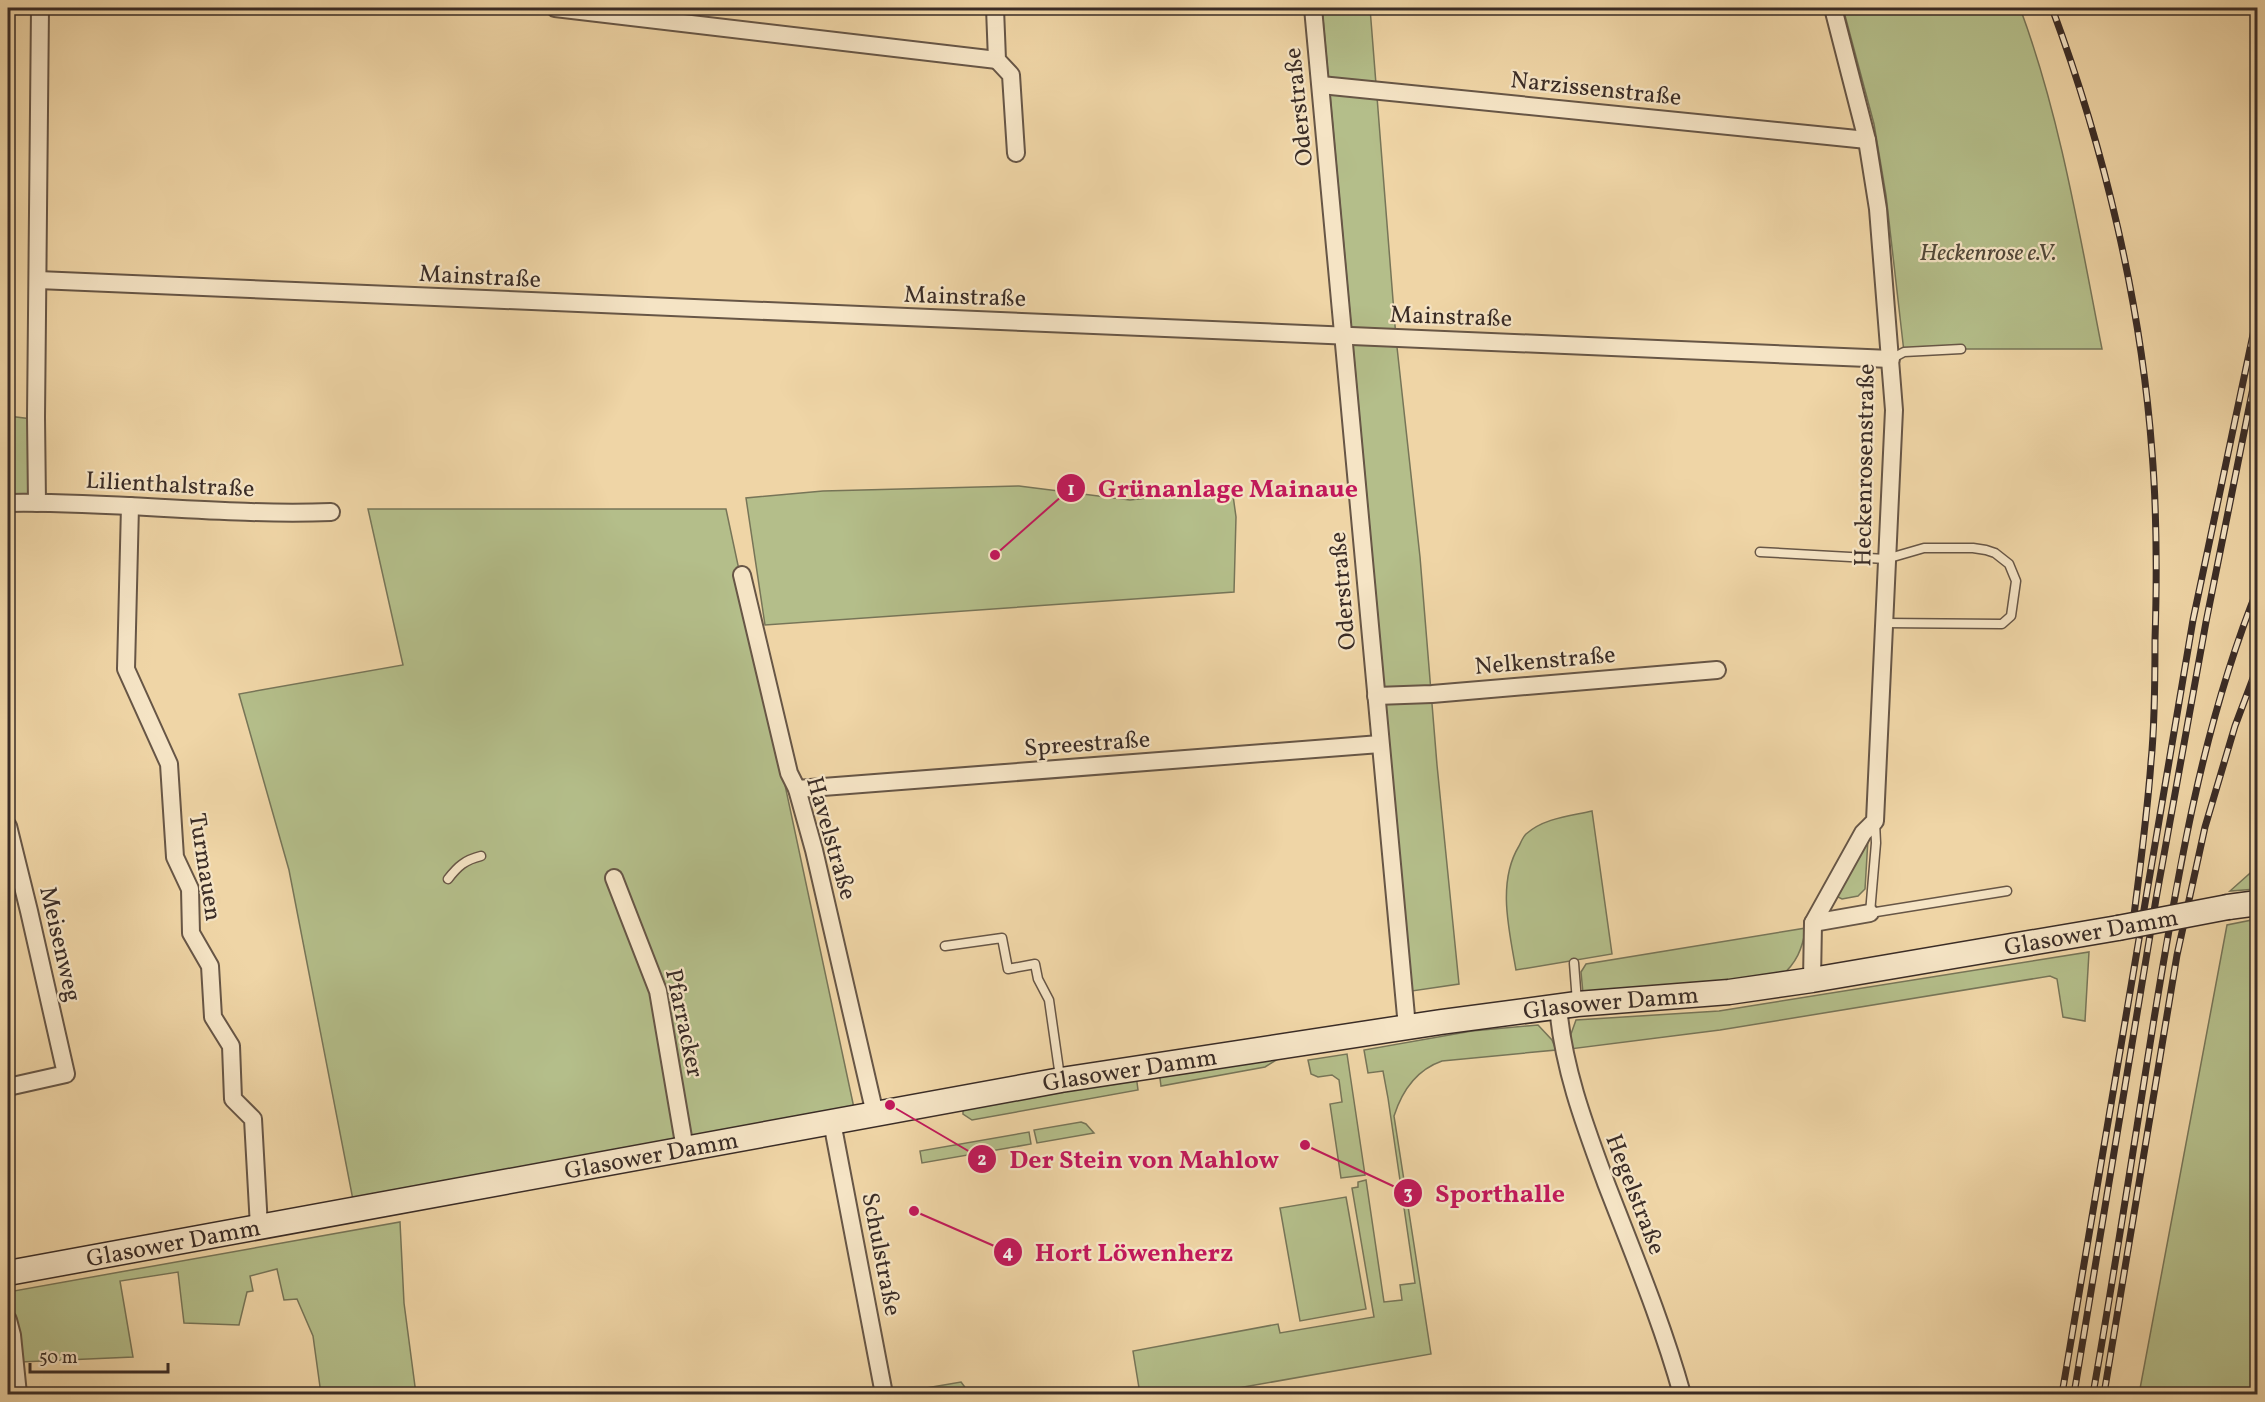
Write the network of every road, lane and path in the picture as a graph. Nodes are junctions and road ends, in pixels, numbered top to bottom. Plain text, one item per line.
1 (40, 8) edge
2 (555, 8) edge
3 (995, 8) edge
4 (1313, 8) edge
5 (1833, 8) edge
6 (997, 60) junction
7 (1321, 85) junction
8 (1867, 140) junction
9 (1016, 153) dead end
10 (38, 280) junction
11 (1343, 337) junction
12 (1961, 349) dead end
13 (1891, 359) junction
14 (8, 503) edge
15 (38, 503) junction
16 (130, 506) junction
17 (331, 512) dead end
18 (1760, 552) dead end
19 (1886, 559) junction
20 (742, 575) dead end
21 (1883, 623) junction
22 (1717, 670) dead end
23 (1376, 696) junction
24 (1380, 744) junction
25 (797, 789) junction
26 (1875, 821) junction
27 (8, 826) edge
28 (481, 856) dead end
29 (614, 878) dead end
30 (448, 879) dead end
31 (2007, 891) dead end
32 (2258, 903) edge
33 (1870, 913) junction
34 (1813, 923) junction
35 (945, 946) dead end
36 (1574, 963) dead end
37 (1812, 980) junction
38 (1568, 1005) junction
39 (1407, 1027) junction
40 (1061, 1080) junction
41 (8, 1087) edge
42 (876, 1114) junction
43 (832, 1122) junction
44 (685, 1149) junction
45 (259, 1227) junction
46 (8, 1273) edge
47 (8, 1320) edge
48 (18, 1395) edge
49 (884, 1395) edge
50 (1682, 1395) edge

1 - 10 street
2 - 6 street
3 - 6 street
4 - 7 street, Oderstraße
5 - 8 street, Heckenrosenstraße
6 - 9 street
7 - 8 street, Narzissenstraße
7 - 11 street, Oderstraße
8 - 13 street, Heckenrosenstraße
10 - 11 street, Mainstraße
10 - 15 street
11 - 13 street, Mainstraße
11 - 23 street, Oderstraße
12 - 13 lane
13 - 19 street, Heckenrosenstraße
14 - 15 street, Lilienthalstraße
15 - 16 street, Lilienthalstraße
16 - 17 street, Lilienthalstraße
16 - 45 street, Turmauen
18 - 19 lane
19 - 21 street, Heckenrosenstraße
19 - 21 lane
20 - 25 street, Havelstraße
21 - 26 street, Heckenrosenstraße
22 - 23 street, Nelkenstraße
23 - 24 street, Oderstraße
24 - 25 street, Spreestraße
24 - 39 street, Oderstraße
25 - 42 street, Havelstraße
26 - 33 lane, Heckenrosenstraße
26 - 34 street
27 - 41 street, Meisenweg
28 - 30 lane
29 - 44 street, Pfarracker
31 - 33 lane
32 - 37 street, Glasower Damm, bridge
33 - 34 street
34 - 37 street
35 - 40 lane
36 - 38 lane
37 - 38 street, Glasower Damm
38 - 39 street, Glasower Damm
38 - 50 street, Hegelstraße
39 - 40 street, Glasower Damm
40 - 42 street, Glasower Damm
42 - 43 street, Glasower Damm
43 - 44 street, Glasower Damm
43 - 49 street, Schulstraße
44 - 45 street, Glasower Damm
45 - 46 street, Glasower Damm
47 - 48 street

